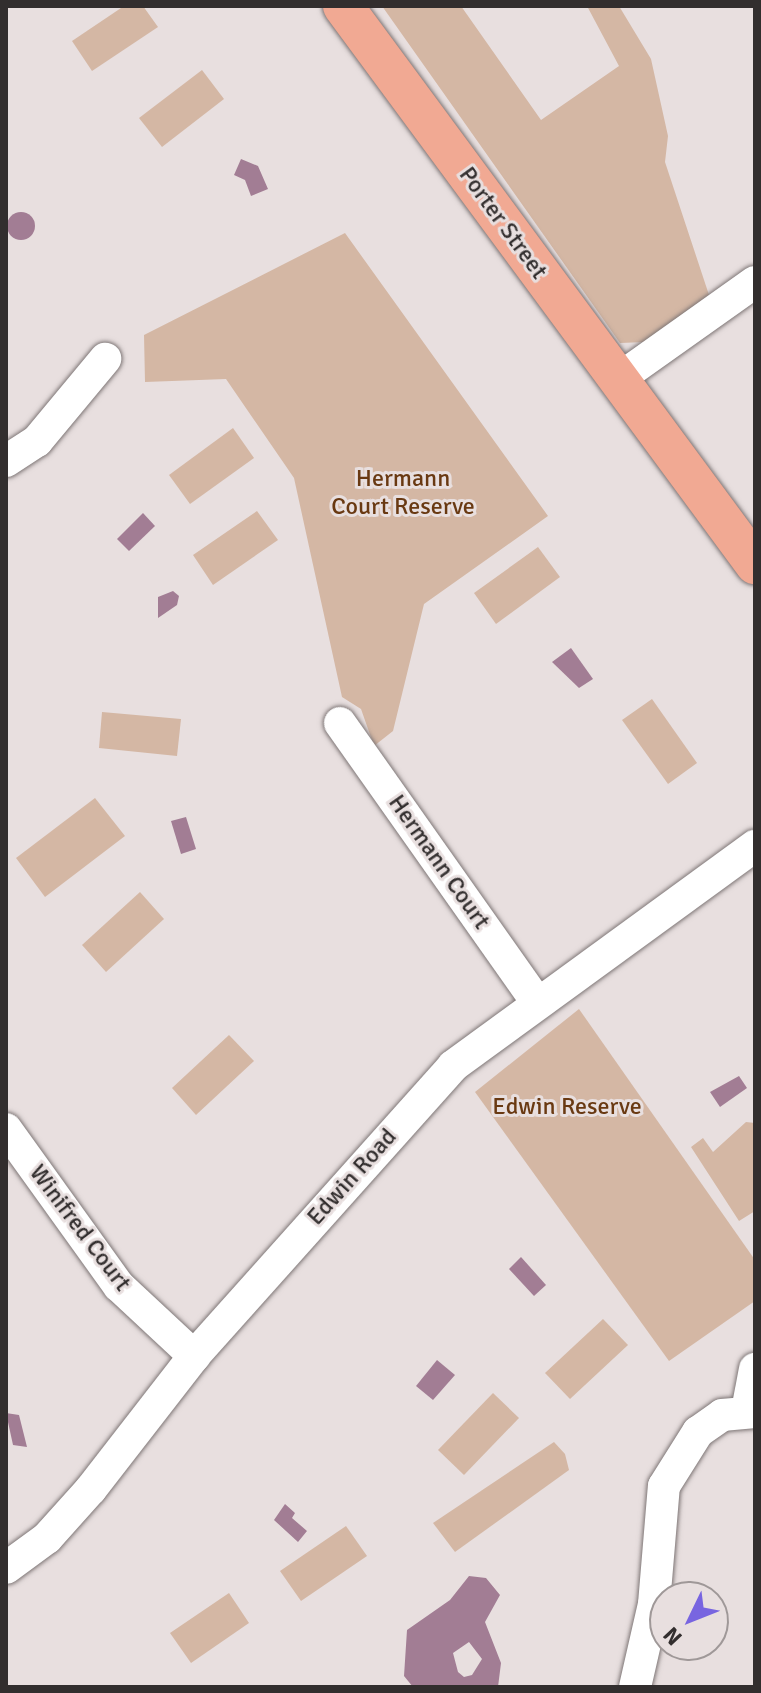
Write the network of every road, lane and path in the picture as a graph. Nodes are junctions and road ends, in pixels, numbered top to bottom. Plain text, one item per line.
1 (343, 6) edge
2 (350, 6) edge
3 (390, 67) junction
4 (755, 282) edge
5 (105, 359) dead end
6 (617, 380) junction
7 (6, 461) edge
8 (755, 564) edge
9 (755, 594) edge
10 (340, 723) dead end
11 (755, 846) edge
12 (537, 1002) junction
13 (6, 1129) edge
14 (194, 1356) junction
15 (755, 1369) edge
16 (751, 1411) edge
17 (6, 1568) edge
18 (635, 1687) edge

1 - 3 main road, Porter Street
2 - 3 main road, Porter Street
3 - 6 main road, Porter Street
4 - 6 street
5 - 7 street
6 - 8 main road, Porter Street
6 - 9 main road, Porter Street
10 - 12 street, Hermann Court
11 - 12 street, Edwin Road
12 - 14 street, Edwin Road
13 - 14 street, Winifred Court
14 - 17 street, Edwin Road
15 - 16 street
16 - 18 street

